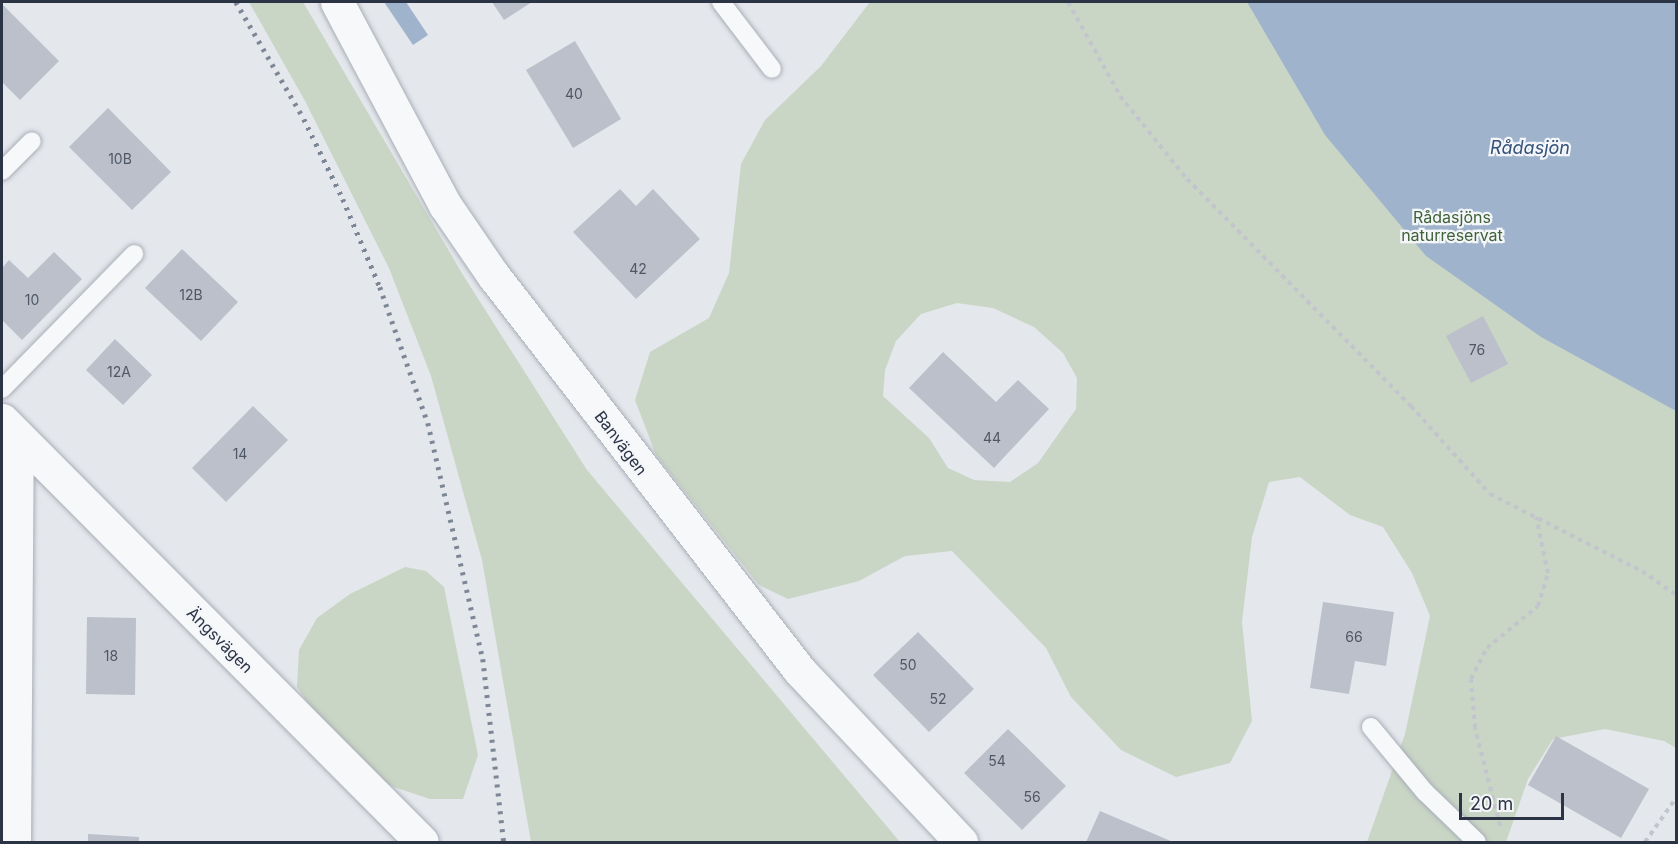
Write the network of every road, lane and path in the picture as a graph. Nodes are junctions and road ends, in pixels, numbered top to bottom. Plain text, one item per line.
1 (337, 2) edge
2 (721, 2) edge
3 (1068, 2) edge
4 (772, 69) dead end
5 (32, 141) dead end
6 (2, 171) edge
7 (134, 254) dead end
8 (2, 389) edge
9 (9, 429) edge
10 (1536, 516) junction
11 (1677, 596) edge
12 (1371, 727) dead end
13 (1677, 798) edge
14 (1502, 831) dead end
15 (14, 843) edge
16 (422, 843) edge
17 (961, 843) edge
18 (1477, 843) edge
19 (1645, 843) edge

1 - 17 street, Banvägen
2 - 4 lane
3 - 10 path
5 - 6 lane
7 - 8 lane
9 - 15 street, Ängsvägen
9 - 16 street, Ängsvägen
10 - 11 path
10 - 14 path
12 - 18 lane
13 - 19 path

